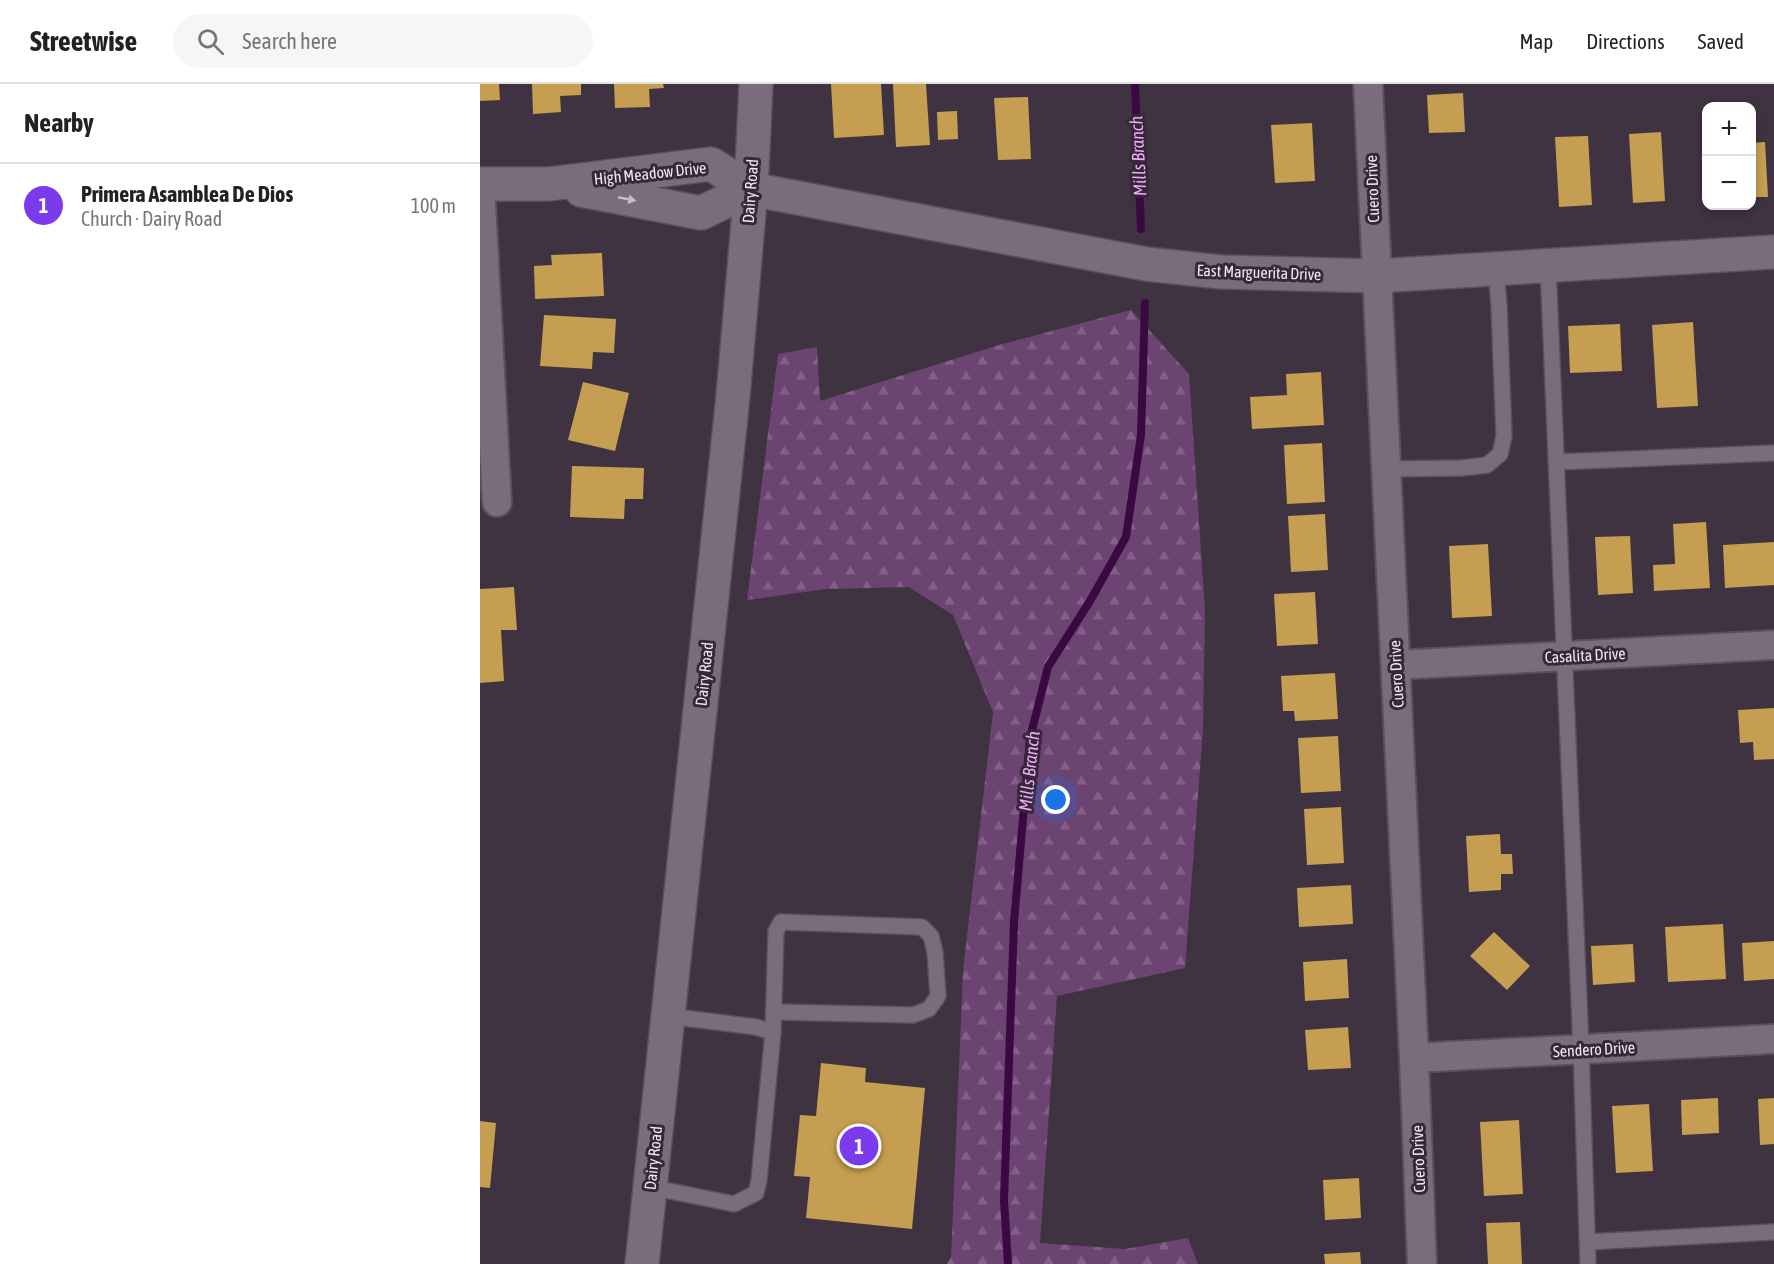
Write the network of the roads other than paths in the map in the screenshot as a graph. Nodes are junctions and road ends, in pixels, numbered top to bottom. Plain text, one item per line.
1 (756, 84) edge
2 (1368, 84) edge
3 (480, 184) edge
4 (549, 184) junction
5 (751, 189) junction
6 (1774, 252) edge
7 (1548, 266) junction
8 (1496, 269) junction
9 (1376, 276) junction
10 (1774, 453) edge
11 (1556, 462) junction
12 (1386, 469) junction
13 (497, 502) dead end
14 (1774, 645) edge
15 (1565, 656) junction
16 (1396, 665) junction
17 (774, 1012) junction
18 (668, 1016) junction
19 (773, 1032) junction
20 (1774, 1039) edge
21 (1581, 1049) junction
22 (1414, 1059) junction
23 (650, 1188) junction
24 (1774, 1232) edge
25 (1588, 1242) junction
26 (642, 1264) edge
27 (1422, 1264) edge
28 (1588, 1264) edge

1 - 5 street, Dairy Road
2 - 9 street, Cuero Drive
3 - 4 street, High Meadow Drive
3 - 13 street
4 -> 5 street, High Meadow Drive
4 - 5 street, High Meadow Drive
5 - 9 street, East Marguerita Drive
5 - 18 street, Dairy Road
6 - 7 street, East Marguerita Drive
7 - 8 street, East Marguerita Drive
7 - 11 lane
8 - 9 street, East Marguerita Drive
8 - 12 lane
9 - 12 street, Cuero Drive
10 - 11 lane
11 - 15 lane
12 - 16 street, Cuero Drive
14 - 15 street, Casalita Drive
15 - 16 street, Casalita Drive
15 - 21 lane
16 - 22 street, Cuero Drive
17 - 17 lane
17 - 19 lane
18 - 19 lane
18 - 23 street, Dairy Road
19 - 23 lane
20 - 21 street, Sendero Drive
21 - 22 street, Sendero Drive
21 - 25 lane
22 - 27 street, Cuero Drive
23 - 26 street, Dairy Road
24 - 25 lane
25 - 28 lane

